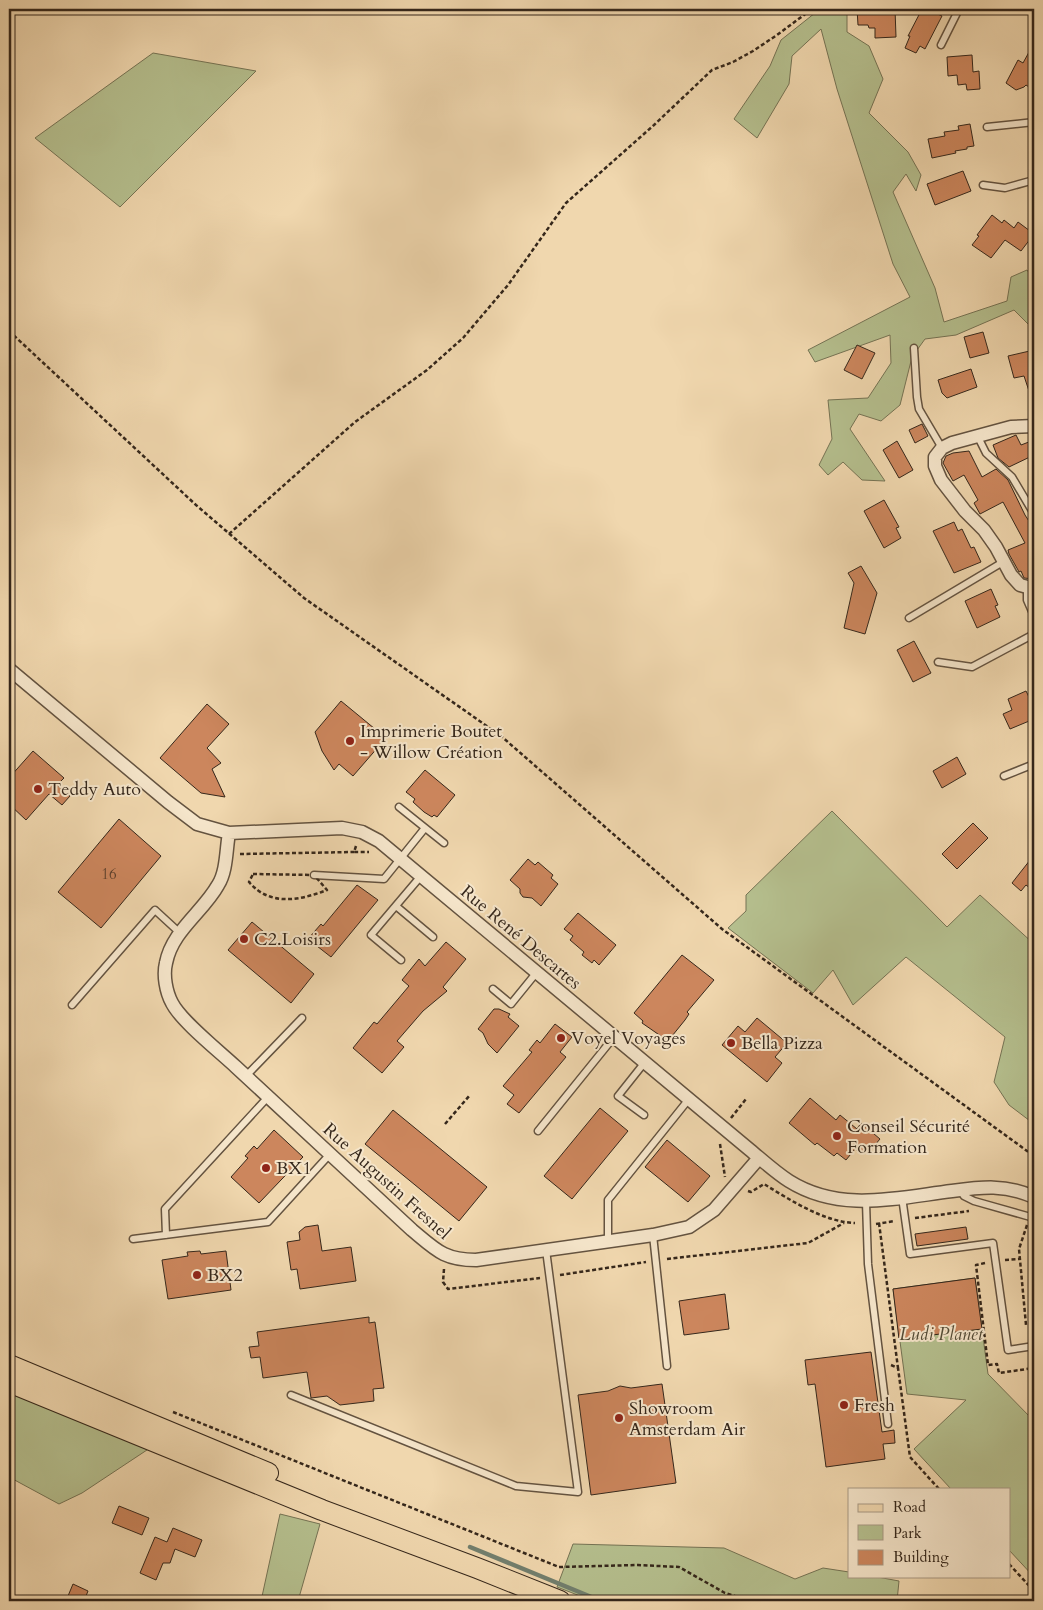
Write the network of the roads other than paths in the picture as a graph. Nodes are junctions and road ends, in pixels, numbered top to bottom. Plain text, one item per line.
1 (959, 9) edge
2 (941, 45) dead end
3 (1034, 122) edge
4 (987, 128) dead end
5 (1034, 180) edge
6 (983, 185) dead end
7 (914, 348) dead end
8 (1034, 426) edge
9 (978, 437) junction
10 (942, 448) junction
11 (1034, 514) edge
12 (1003, 562) junction
13 (1031, 587) edge
14 (1034, 616) edge
15 (909, 618) dead end
16 (1034, 634) edge
17 (938, 662) dead end
18 (9, 669) edge
19 (1034, 764) edge
20 (1004, 776) dead end
21 (399, 807) dead end
22 (425, 828) junction
23 (229, 833) junction
24 (444, 843) dead end
25 (400, 859) junction
26 (314, 876) road end
27 (421, 876) junction
28 (396, 906) junction
29 (180, 933) junction
30 (432, 937) dead end
31 (401, 960) dead end
32 (537, 972) junction
33 (493, 989) dead end
34 (72, 1005) dead end
35 (302, 1018) dead end
36 (614, 1036) junction
37 (645, 1062) junction
38 (246, 1076) junction
39 (268, 1097) junction
40 (689, 1098) junction
41 (644, 1115) dead end
42 (538, 1131) dead end
43 (330, 1154) junction
44 (759, 1158) junction
45 (960, 1190) junction
46 (1034, 1196) edge
47 (902, 1197) junction
48 (866, 1202) junction
49 (1034, 1218) edge
50 (166, 1235) junction
51 (653, 1235) junction
52 (134, 1239) dead end
53 (608, 1241) junction
54 (546, 1250) junction
55 (1034, 1346) edge
56 (9, 1364) edge
57 (666, 1366) dead end
58 (9, 1382) edge
59 (291, 1395) dead end
60 (888, 1424) dead end
61 (477, 1568) junction
62 (560, 1601) edge

1 - 2 lane
3 - 4 lane
5 - 6 lane
7 - 10 lane
8 - 9 street
9 - 10 street
9 - 11 lane
10 - 12 street
12 - 13 street
12 - 15 lane
13 - 14 lane
16 - 17 lane
18 - 23 street, Rue René Descartes
19 - 20 lane
21 - 22 lane
22 - 24 lane
22 - 25 lane
23 - 25 street, Rue René Descartes
23 - 29 street, Rue Augustin Fresnel
25 - 26 lane
25 - 27 street, Rue René Descartes
27 - 28 lane
27 - 32 street, Rue René Descartes
28 - 30 lane
28 - 31 lane
29 - 34 lane
29 - 38 street, Rue Augustin Fresnel
32 - 33 lane
32 - 36 street, Rue René Descartes
35 - 38 lane
36 - 37 street, Rue René Descartes
36 - 42 lane
37 - 40 street, Rue René Descartes
37 - 41 lane
38 - 39 street, Rue Augustin Fresnel
39 - 43 street, Rue Augustin Fresnel
39 - 50 lane
40 - 44 street, Rue René Descartes
40 - 53 lane
43 - 50 lane
43 - 54 street, Rue Augustin Fresnel
44 - 48 street
44 - 51 street, Rue Augustin Fresnel
45 - 46 street
45 - 47 street
45 - 49 lane
47 - 48 street
47 - 55 lane
48 - 60 lane
50 - 52 lane
51 - 53 street, Rue Augustin Fresnel
51 - 57 lane
53 - 54 street, Rue Augustin Fresnel
54 - 59 lane
56 - 61 main road
58 - 61 main road
61 - 62 main road

